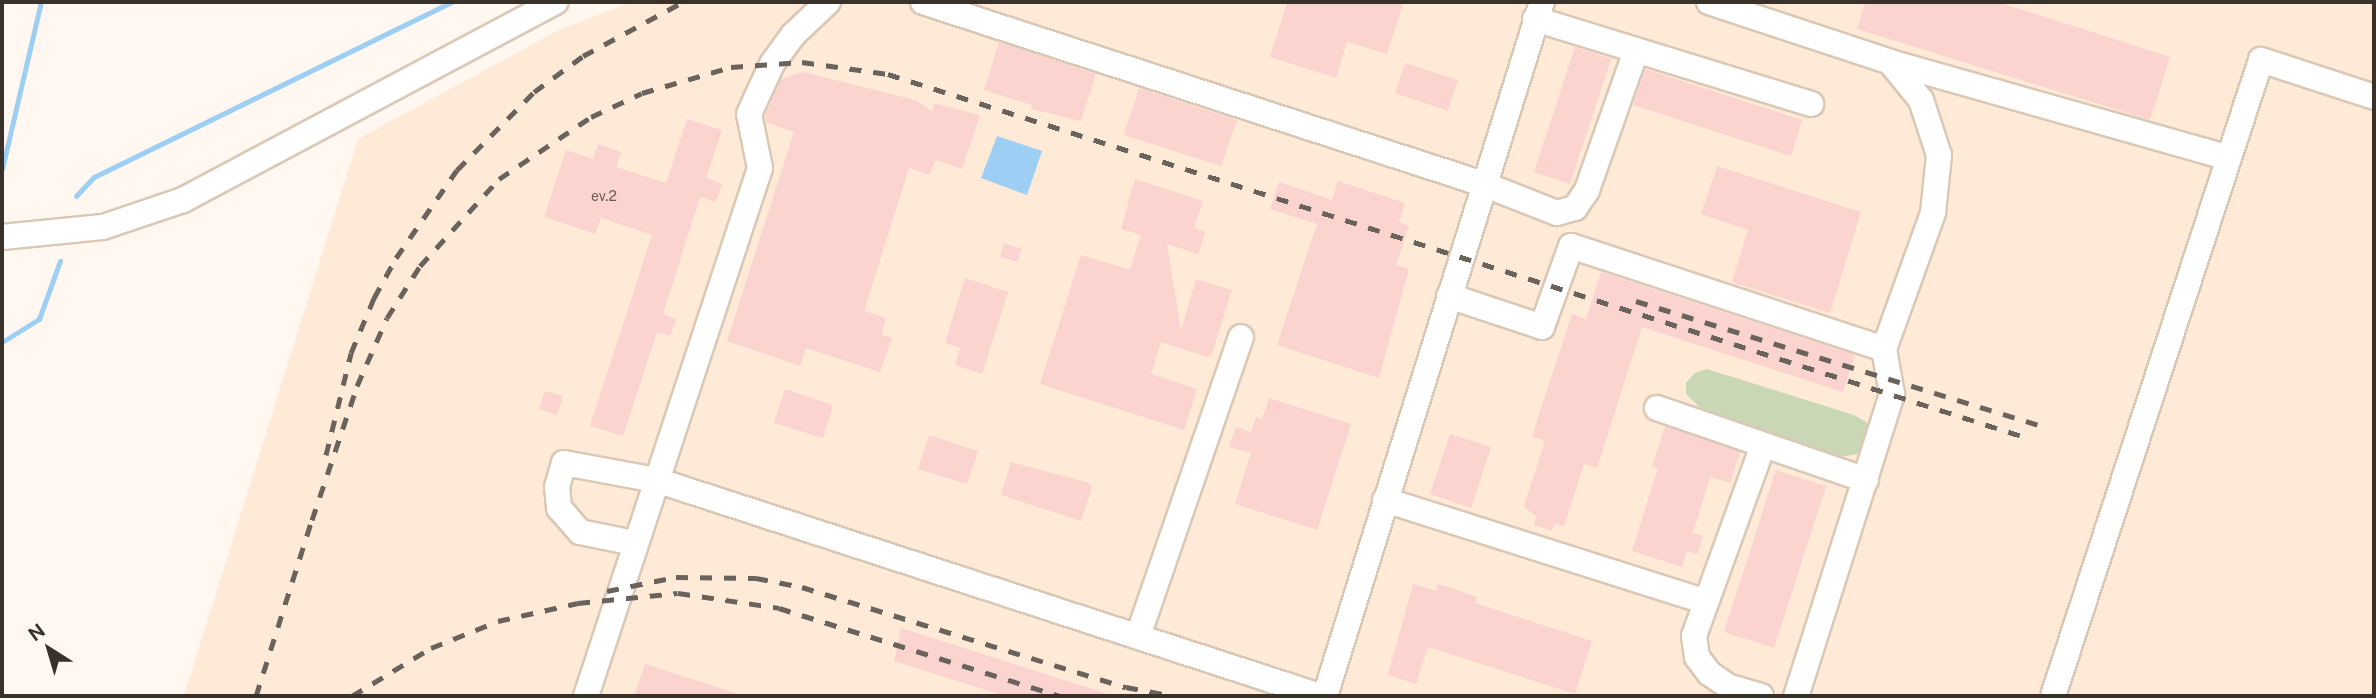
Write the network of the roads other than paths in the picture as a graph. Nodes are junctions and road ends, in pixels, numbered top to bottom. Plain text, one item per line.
1 (556, 2) edge
2 (828, 2) edge
3 (923, 2) edge
4 (1709, 2) edge
5 (1539, 10) edge
6 (1636, 51) junction
7 (1890, 62) junction
8 (2374, 97) edge
9 (1811, 104) dead end
10 (2230, 158) junction
11 (1483, 184) junction
12 (5, 237) edge
13 (1449, 296) junction
14 (1241, 337) dead end
15 (1884, 349) junction
16 (1657, 408) dead end
17 (1763, 445) junction
18 (656, 480) junction
19 (1866, 480) junction
20 (1385, 500) junction
21 (634, 543) junction
22 (1704, 601) junction
23 (1138, 636) junction
24 (586, 696) edge
25 (1322, 696) edge
26 (1761, 696) edge
27 (1796, 696) edge
28 (2053, 696) edge

1 - 12 lane
2 - 18 lane
3 - 11 lane
4 - 7 lane
5 - 6 lane
5 - 11 lane
6 - 9 lane
6 - 11 lane
7 - 10 lane
7 - 15 lane
8 - 10 lane
10 - 28 lane
11 - 13 lane
13 - 15 lane
13 - 20 lane
14 - 23 lane
15 - 19 lane
16 - 17 lane
17 - 19 lane
17 - 22 lane
18 - 21 lane
18 - 21 lane
18 - 23 lane
19 - 27 lane
20 - 22 lane
20 - 25 lane
21 - 24 lane
22 - 26 lane
23 - 25 lane

